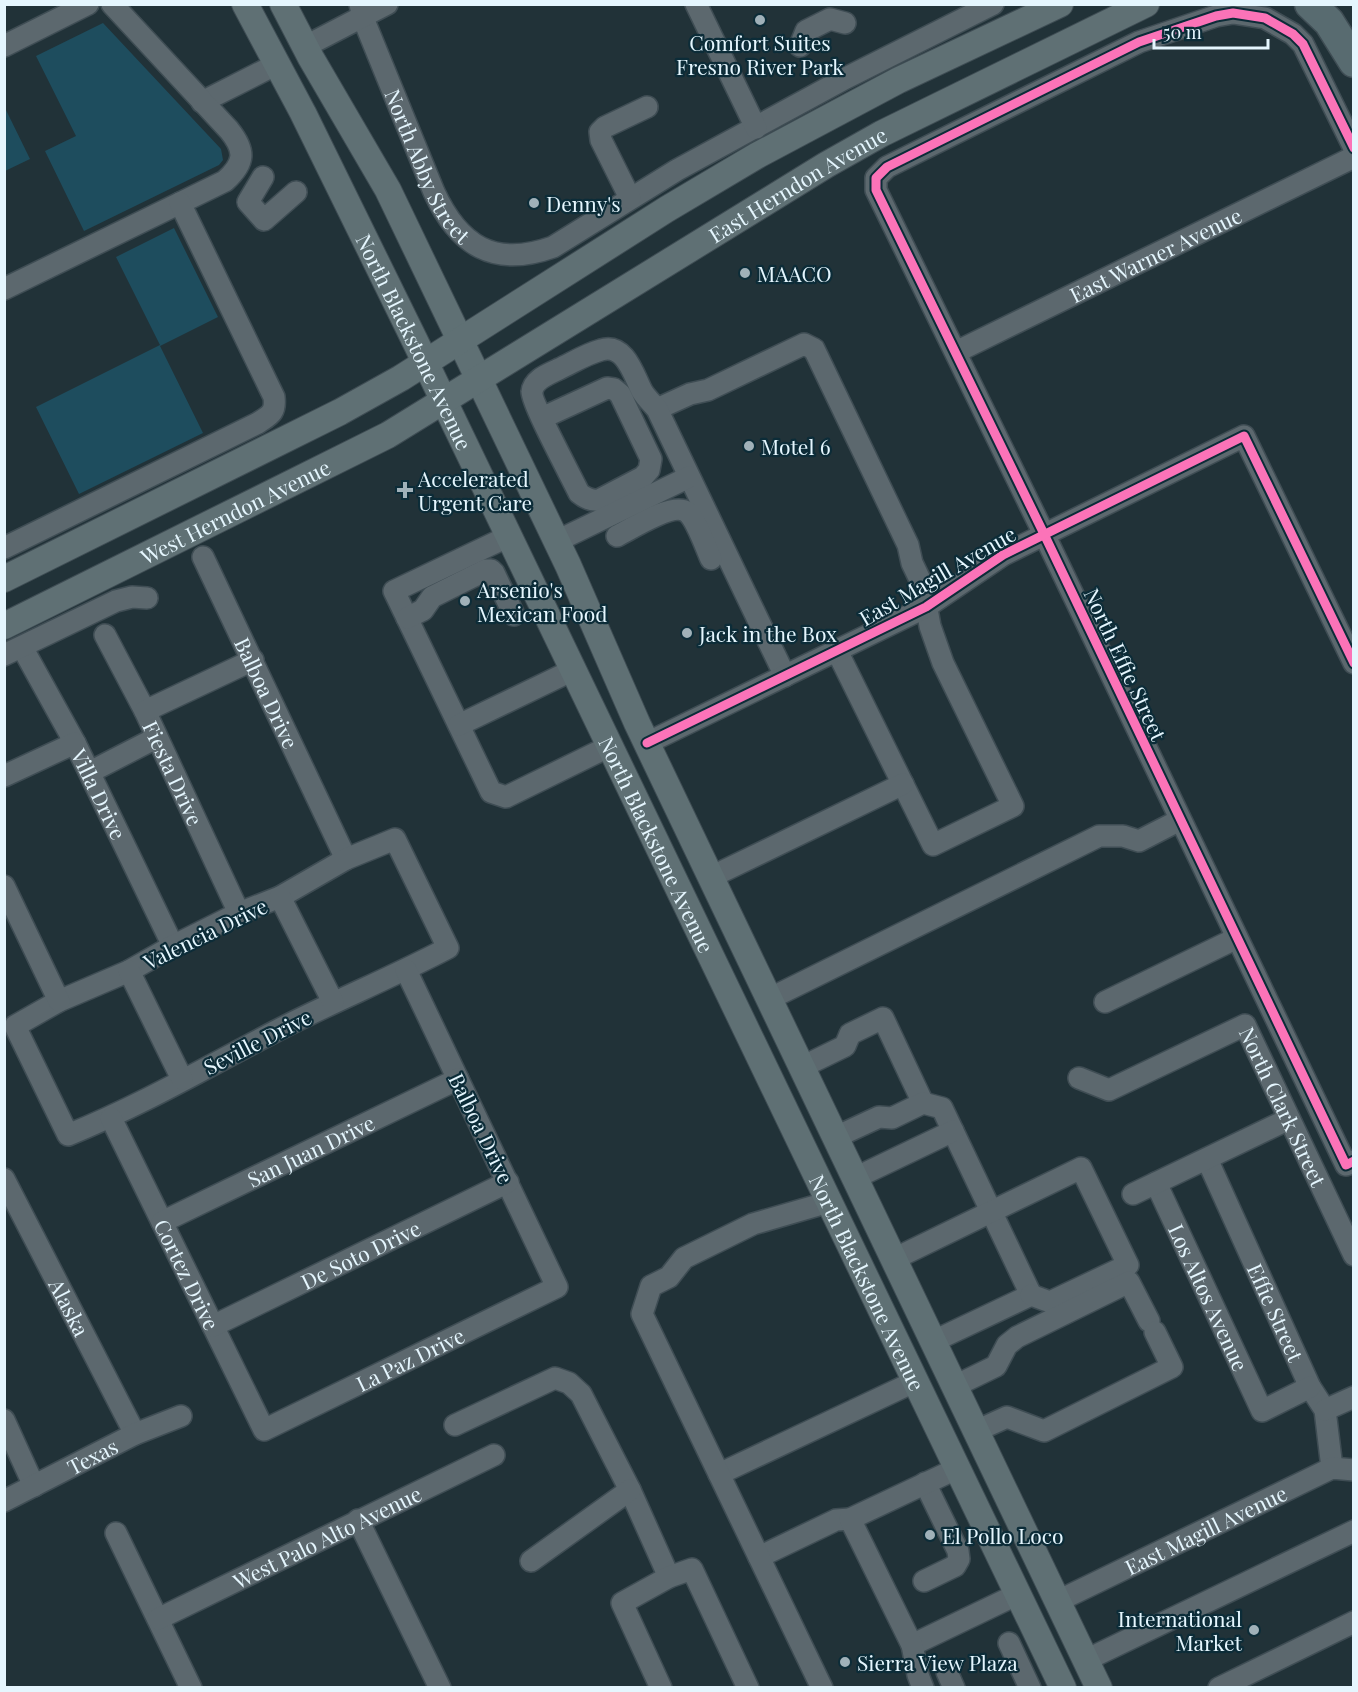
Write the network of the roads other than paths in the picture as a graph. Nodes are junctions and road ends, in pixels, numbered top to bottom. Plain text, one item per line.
1 (88, 4) edge
2 (112, 4) edge
3 (245, 4) edge
4 (261, 4) edge
5 (283, 4) edge
6 (387, 4) edge
7 (696, 4) edge
8 (993, 4) edge
9 (1060, 4) edge
10 (1146, 4) edge
11 (1310, 4) edge
12 (362, 11) edge
13 (845, 23) dead end
14 (4, 46) edge
15 (306, 46) junction
16 (800, 46) dead end
17 (1353, 62) edge
18 (277, 64) junction
19 (202, 102) junction
20 (646, 107) dead end
21 (756, 128) junction
22 (1353, 148) edge
23 (1353, 157) edge
24 (375, 166) junction
25 (262, 177) dead end
26 (296, 192) dead end
27 (630, 198) junction
28 (180, 203) junction
29 (4, 289) edge
30 (443, 351) junction
31 (956, 352) junction
32 (462, 391) junction
33 (657, 409) junction
34 (542, 418) junction
35 (689, 477) junction
36 (1044, 534) junction
37 (509, 536) junction
38 (616, 536) dead end
39 (557, 541) junction
40 (4, 548) edge
41 (203, 557) dead end
42 (711, 559) dead end
43 (4, 579) edge
44 (147, 598) dead end
45 (926, 607) junction
46 (514, 615) dead end
47 (407, 618) junction
48 (4, 626) edge
49 (105, 635) dead end
50 (13, 651) edge
51 (837, 651) junction
52 (253, 660) junction
53 (1353, 663) edge
54 (573, 670) junction
55 (785, 676) junction
56 (145, 711) junction
57 (459, 725) junction
58 (156, 738) junction
59 (75, 743) junction
60 (647, 743) junction
61 (610, 746) junction
62 (90, 772) junction
63 (4, 776) edge
64 (903, 784) junction
65 (1180, 820) junction
66 (346, 859) junction
67 (711, 877) junction
68 (4, 886) edge
69 (280, 897) junction
70 (239, 913) junction
71 (1237, 938) junction
72 (172, 946) junction
73 (448, 948) joint
74 (406, 970) junction
75 (129, 971) junction
76 (769, 999) junction
77 (58, 1001) junction
78 (333, 1002) junction
79 (1105, 1002) dead end
80 (802, 1067) junction
81 (1079, 1078) dead end
82 (458, 1079) junction
83 (182, 1080) junction
84 (923, 1103) junction
85 (111, 1118) junction
86 (1290, 1119) junction
87 (953, 1131) junction
88 (68, 1135) joint
89 (836, 1137) junction
90 (1207, 1159) junction
91 (1350, 1163) edge
92 (855, 1178) junction
93 (508, 1182) junction
94 (1156, 1183) junction
95 (6, 1186) edge
96 (1133, 1194) dead end
97 (829, 1202) junction
98 (991, 1212) junction
99 (162, 1222) junction
100 (1353, 1255) edge
101 (894, 1259) junction
102 (557, 1287) joint
103 (1031, 1295) junction
104 (213, 1326) junction
105 (934, 1341) junction
106 (916, 1382) junction
107 (955, 1386) junction
108 (1310, 1387) junction
109 (1353, 1396) edge
110 (1325, 1410) junction
111 (182, 1416) dead end
112 (4, 1420) edge
113 (455, 1425) dead end
114 (264, 1430) joint
115 (976, 1431) junction
116 (135, 1434) junction
117 (494, 1455) dead end
118 (958, 1468) junction
119 (1332, 1468) junction
120 (1353, 1470) edge
121 (719, 1474) junction
122 (926, 1483) junction
123 (34, 1486) junction
124 (630, 1491) junction
125 (4, 1501) edge
126 (850, 1518) junction
127 (358, 1520) junction
128 (1353, 1531) edge
129 (116, 1533) dead end
130 (759, 1557) junction
131 (531, 1561) dead end
132 (1042, 1568) junction
133 (669, 1578) junction
134 (924, 1581) dead end
135 (1018, 1594) junction
136 (1058, 1601) junction
137 (158, 1619) junction
138 (1353, 1622) edge
139 (1009, 1643) dead end
140 (912, 1645) junction
141 (1086, 1660) junction
142 (191, 1688) edge
143 (440, 1688) edge
144 (661, 1688) edge
145 (748, 1688) edge
146 (822, 1688) edge
147 (924, 1688) edge
148 (1030, 1688) edge
149 (1063, 1688) edge
150 (1099, 1688) edge
151 (1219, 1688) edge

1 - 14 street
2 - 19 street
3 - 18 main road, North Blackstone Avenue
4 - 15 main road
5 - 15 main road, North Blackstone Avenue
6 - 12 street
7 - 21 street
8 - 21 street, North Abby Street
9 - 30 main road, East Herndon Avenue
10 - 32 main road, East Herndon Avenue
11 - 17 highway
12 - 15 street
12 - 27 street, North Abby Street
13 - 16 street
15 - 24 main road, North Blackstone Avenue
18 - 19 street
18 - 24 main road
18 - 30 main road, North Blackstone Avenue
19 - 28 street
20 - 27 street
21 - 27 street, North Abby Street
22 - 31 street, North Effie Street
23 - 31 street, East Warner Avenue
24 - 30 main road, North Blackstone Avenue
25 - 26 street
28 - 29 street
28 - 40 street
30 - 32 main road, North Blackstone Avenue
30 - 32 main road, North Blackstone Avenue
30 - 43 main road, West Herndon Avenue
31 - 36 street, North Effie Street
32 - 37 main road, North Blackstone Avenue
32 - 39 main road, North Blackstone Avenue
32 - 48 main road, West Herndon Avenue
33 - 34 street
33 - 35 street
33 - 45 street
34 - 34 street
35 - 39 street
35 - 55 street
36 - 45 street, East Magill Avenue
36 - 53 street, East Magill Avenue
36 - 65 street, North Effie Street
37 - 47 street
37 - 54 main road, North Blackstone Avenue
38 - 42 street
39 - 60 main road, North Blackstone Avenue
41 - 52 street, Balboa Drive
44 - 50 street
45 - 51 street, East Magill Avenue
45 - 64 street
46 - 47 street
47 - 57 street
49 - 56 street, Fiesta Drive
50 - 59 street, Villa Drive
51 - 55 street, East Magill Avenue
51 - 64 street
52 - 56 street
52 - 66 street, Balboa Drive
54 - 57 street
54 - 60 main road
54 - 61 main road, North Blackstone Avenue
55 - 60 street, East Magill Avenue
56 - 58 street, Fiesta Drive
57 - 61 street
58 - 62 street
58 - 70 street, Fiesta Drive
59 - 62 street, Villa Drive
59 - 63 street
60 - 67 main road, North Blackstone Avenue
61 - 67 main road
61 - 97 main road, North Blackstone Avenue
62 - 72 street, Villa Drive
64 - 67 street
65 - 71 street, North Effie Street
65 - 76 street
66 - 69 street, Valencia Drive
66 - 73 street, Valencia Drive
67 - 76 main road, North Blackstone Avenue
68 - 77 street
69 - 70 street, Valencia Drive
69 - 78 street
70 - 72 street, Valencia Drive
71 - 79 street
71 - 91 street, North Effie Street
72 - 75 street, Valencia Drive
73 - 74 street, Seville Drive
74 - 78 street, Seville Drive
74 - 82 street, Balboa Drive
75 - 77 street, Valencia Drive
75 - 83 street
76 - 80 main road, North Blackstone Avenue
77 - 88 street, Valencia Drive
78 - 83 street, Seville Drive
80 - 84 street
80 - 89 main road, North Blackstone Avenue
81 - 86 street, North Clark Street
82 - 93 street, Balboa Drive
82 - 99 street, San Juan Drive
83 - 85 street, Seville Drive
84 - 87 street
84 - 89 street
85 - 88 street, Seville Drive
85 - 99 street, Cortez Drive
86 - 90 street
86 - 100 street, North Clark Street
87 - 92 street
87 - 98 street
89 - 92 main road, North Blackstone Avenue
90 - 94 street
90 - 108 street, Effie Street
92 - 101 main road, North Blackstone Avenue
93 - 102 street, Balboa Drive
93 - 104 street, De Soto Drive
94 - 96 street
94 - 108 street, Los Altos Avenue
95 - 116 street, Alaska
97 - 106 main road, North Blackstone Avenue
97 - 121 street
98 - 101 street
98 - 103 street
98 - 103 street
99 - 104 street, Cortez Drive
101 - 105 main road, North Blackstone Avenue
102 - 114 street, La Paz Drive
103 - 105 street
104 - 114 street, Cortez Drive
105 - 107 main road, North Blackstone Avenue
106 - 118 main road, North Blackstone Avenue
106 - 121 street
107 - 115 main road, North Blackstone Avenue
107 - 115 street
108 - 110 street, Effie Street
109 - 110 street
110 - 119 street, Effie Street
111 - 116 street, Texas
112 - 123 street
113 - 124 street
115 - 132 main road, North Blackstone Avenue
116 - 123 street, Texas
117 - 127 street, West Palo Alto Avenue
118 - 122 street
118 - 132 main road
118 - 135 main road, North Blackstone Avenue
119 - 120 street
119 - 136 street, East Magill Avenue
121 - 130 street
122 - 126 street
122 - 134 street
123 - 125 street, Texas
124 - 131 street
124 - 133 street
126 - 130 street
126 - 140 street
127 - 137 street, West Palo Alto Avenue
127 - 143 street
128 - 141 street
129 - 137 street
130 - 146 street
132 - 136 main road, North Blackstone Avenue
133 - 144 street
133 - 145 street
135 - 140 street
135 - 141 main road
135 - 149 main road, North Blackstone Avenue
136 - 141 main road, North Blackstone Avenue
137 - 142 street
138 - 151 street
139 - 148 street
140 - 147 street
141 - 150 main road, North Blackstone Avenue

